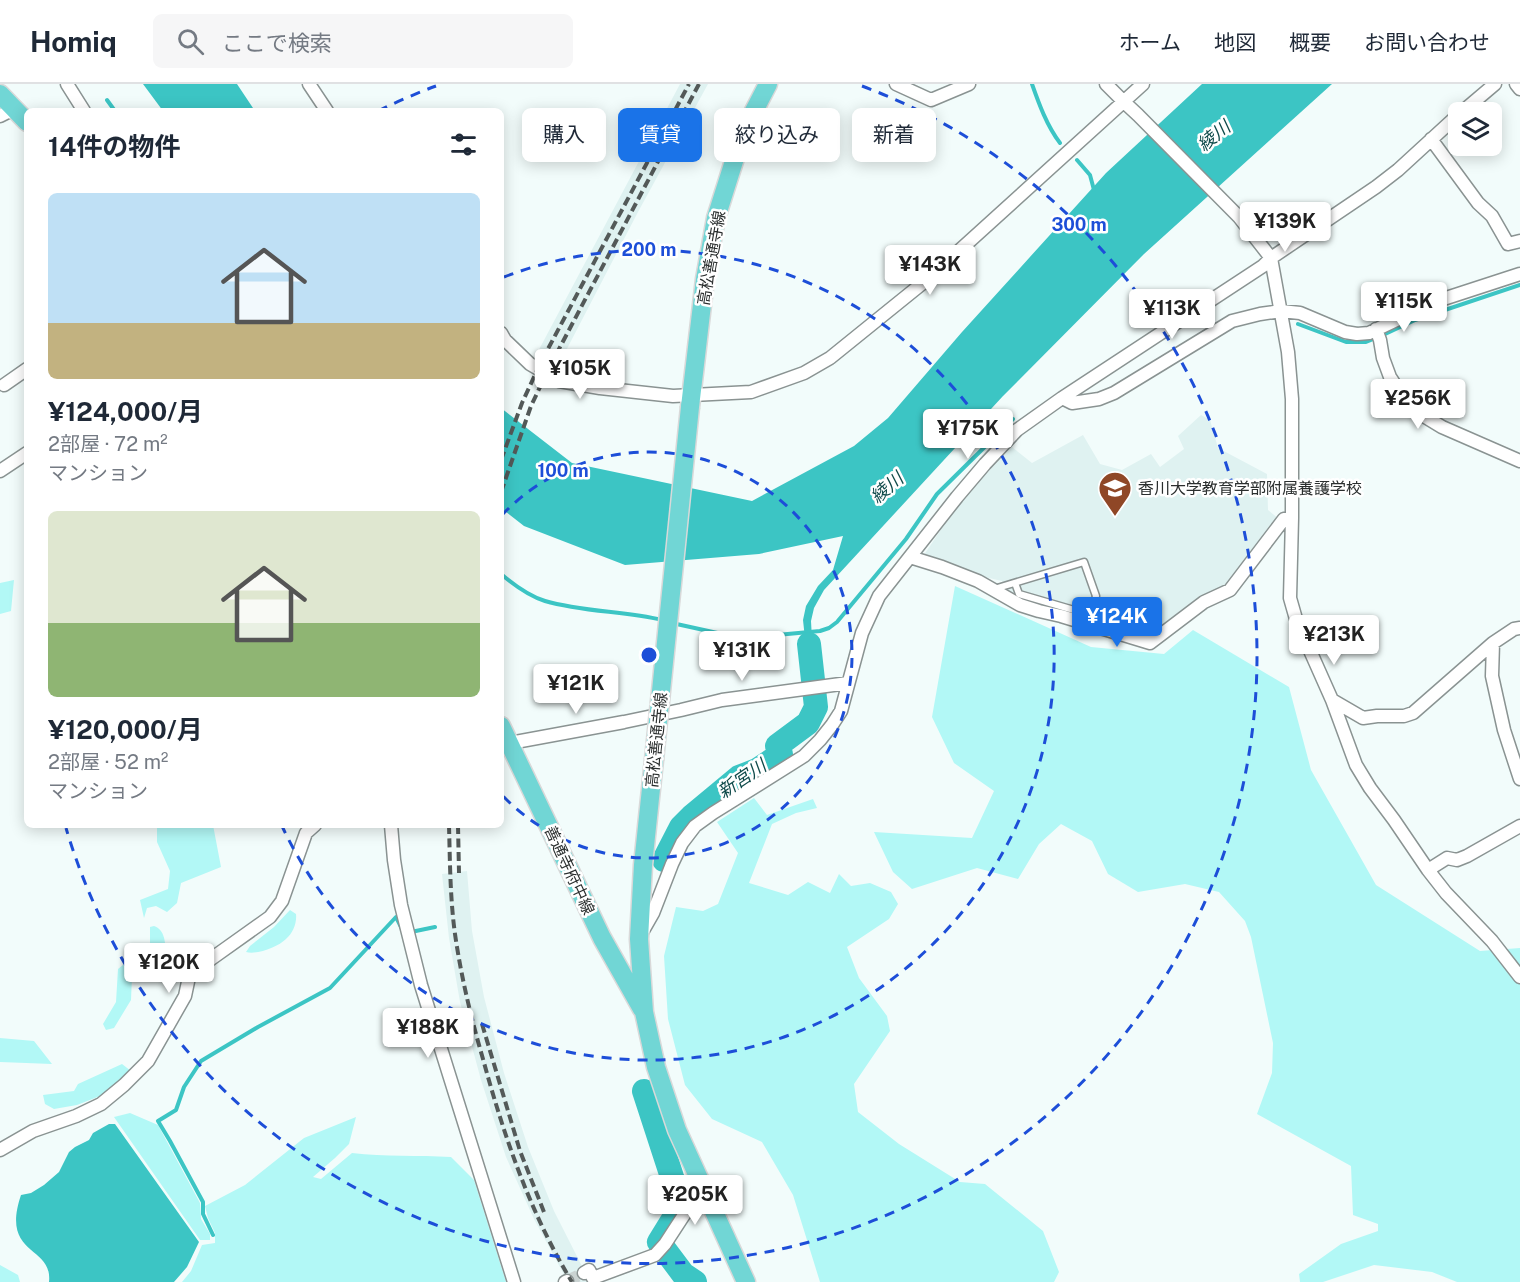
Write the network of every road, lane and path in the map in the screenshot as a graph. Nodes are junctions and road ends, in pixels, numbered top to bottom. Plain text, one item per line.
1 (67, 84) edge
2 (309, 84) edge
3 (768, 84) edge
4 (896, 84) edge
5 (969, 84) edge
6 (1106, 84) edge
7 (1143, 84) edge
8 (1495, 84) edge
9 (1516, 84) edge
10 (1520, 89) edge
11 (0, 94) edge
12 (1124, 102) junction
13 (1473, 102) edge
14 (82, 108) edge
15 (325, 108) edge
16 (7, 113) edge
17 (24, 121) edge
18 (1448, 125) edge
19 (1431, 139) junction
20 (1520, 241) edge
21 (1271, 258) junction
22 (1520, 274) edge
23 (1281, 311) junction
24 (1378, 335) junction
25 (504, 338) edge
26 (24, 371) edge
27 (3, 385) dead end
28 (1062, 398) junction
29 (691, 401) junction
30 (24, 455) edge
31 (1520, 461) edge
32 (0, 471) edge
33 (1292, 518) junction
34 (910, 557) junction
35 (1015, 583) junction
36 (993, 590) junction
37 (1520, 628) edge
38 (1493, 642) junction
39 (848, 683) junction
40 (1332, 700) junction
41 (504, 732) edge
42 (510, 743) junction
43 (1520, 779) edge
44 (1520, 826) edge
45 (312, 828) edge
46 (391, 828) edge
47 (1428, 870) junction
48 (639, 939) junction
49 (607, 948) junction
50 (1520, 977) edge
51 (644, 1012) junction
52 (0, 1150) edge
53 (704, 1190) junction
54 (584, 1272) tunnel mouth
55 (514, 1282) edge
56 (746, 1282) edge

1 - 14 street
2 - 15 street
3 - 29 main road, 高松善通寺線
4 - 5 street
6 - 12 street
7 - 12 street
8 - 13 street
9 - 10 street
11 - 16 main road
12 - 21 street
12 - 29 street
16 - 17 main road
18 - 19 street
19 - 20 street
19 - 21 street
21 - 23 street
21 - 28 street
22 - 24 street
23 - 24 street
23 - 28 street
23 - 33 street
24 - 31 street
25 - 29 street
26 - 27 street
28 - 34 street
29 - 48 main road, 高松善通寺線, bridge
30 - 32 street
33 - 36 street
33 - 40 street
34 - 36 street
34 - 39 street
35 - 35 lane
35 - 36 lane
37 - 38 street
38 - 40 street
38 - 43 street
39 - 42 street
39 - 48 street
40 - 47 street
41 - 42 main road, 善通寺府中線
42 - 49 main road, 善通寺府中線
44 - 47 street
45 - 52 street
46 - 55 street
47 - 50 street
48 - 49 main road
48 - 51 main road, 高松善通寺線
49 - 51 main road, 善通寺府中線
51 - 53 main road, 高松善通寺線
53 - 54 street
53 - 56 main road, 高松善通寺線

